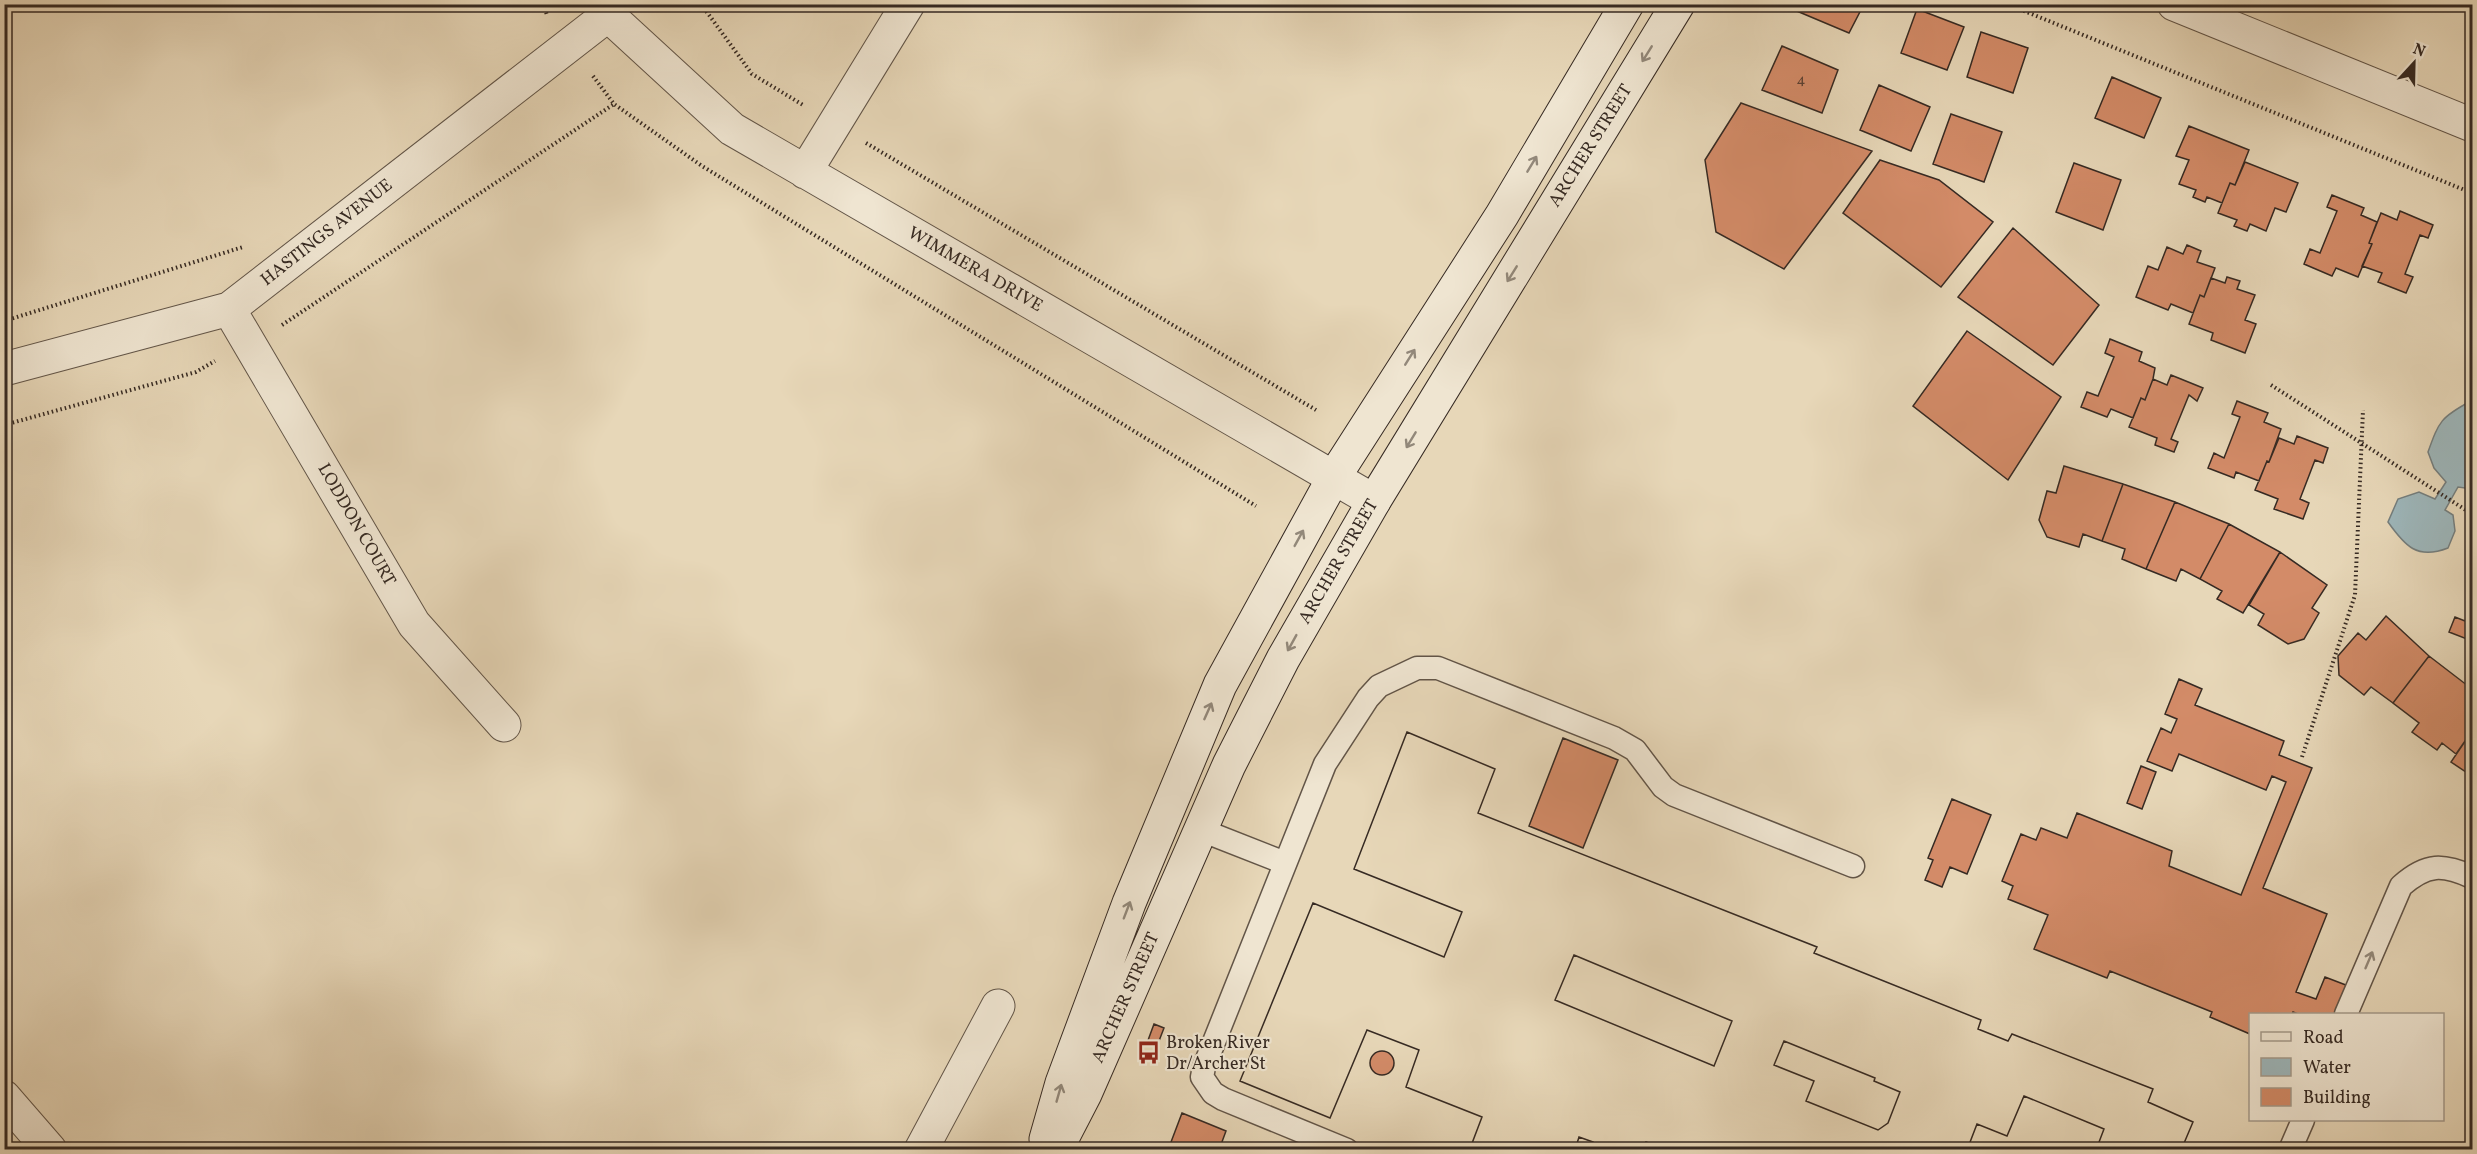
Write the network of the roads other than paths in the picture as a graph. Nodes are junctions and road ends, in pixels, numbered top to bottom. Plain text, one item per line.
1 (908, 4) edge
2 (1627, 4) edge
3 (1678, 4) edge
4 (2175, 4) edge
5 (606, 10) edge
6 (2472, 125) edge
7 (805, 172) junction
8 (1502, 214) junction
9 (1536, 236) junction
10 (229, 309) junction
11 (4, 369) edge
12 (1334, 477) junction
13 (1374, 501) junction
14 (504, 725) dead end
15 (1192, 747) junction
16 (1229, 765) junction
17 (1169, 809) junction
18 (1202, 827) junction
19 (1285, 863) junction
20 (1853, 866) dead end
21 (2472, 877) edge
22 (998, 1006) dead end
23 (2346, 1013) edge
24 (4, 1097) edge
25 (2302, 1121) edge
26 (50, 1149) edge
27 (921, 1149) edge
28 (1043, 1149) edge
29 (1056, 1149) edge
30 (1347, 1149) edge
31 (2290, 1149) edge

1 - 7 street
8 -> 2 street, ARCHER STREET
3 -> 9 street, ARCHER STREET
4 - 6 street
5 - 7 street, WIMMERA DRIVE
5 - 10 street, HASTINGS AVENUE
7 - 12 street, WIMMERA DRIVE
8 - 9 street
12 -> 8 street, ARCHER STREET
9 -> 13 street, ARCHER STREET
10 - 11 street, HASTINGS AVENUE
10 - 14 street, LODDON COURT
12 - 13 street, WIMMERA DRIVE
15 -> 12 street, ARCHER STREET
13 -> 16 street, ARCHER STREET
15 - 16 street
15 - 17 street, ARCHER STREET
16 - 18 street, ARCHER STREET
17 - 18 street
28 -> 17 street, ARCHER STREET
18 - 19 lane
18 - 29 street, ARCHER STREET
19 - 20 lane
19 - 30 lane
23 -> 21 lane
22 - 27 street
24 - 26 street
25 - 31 lane

